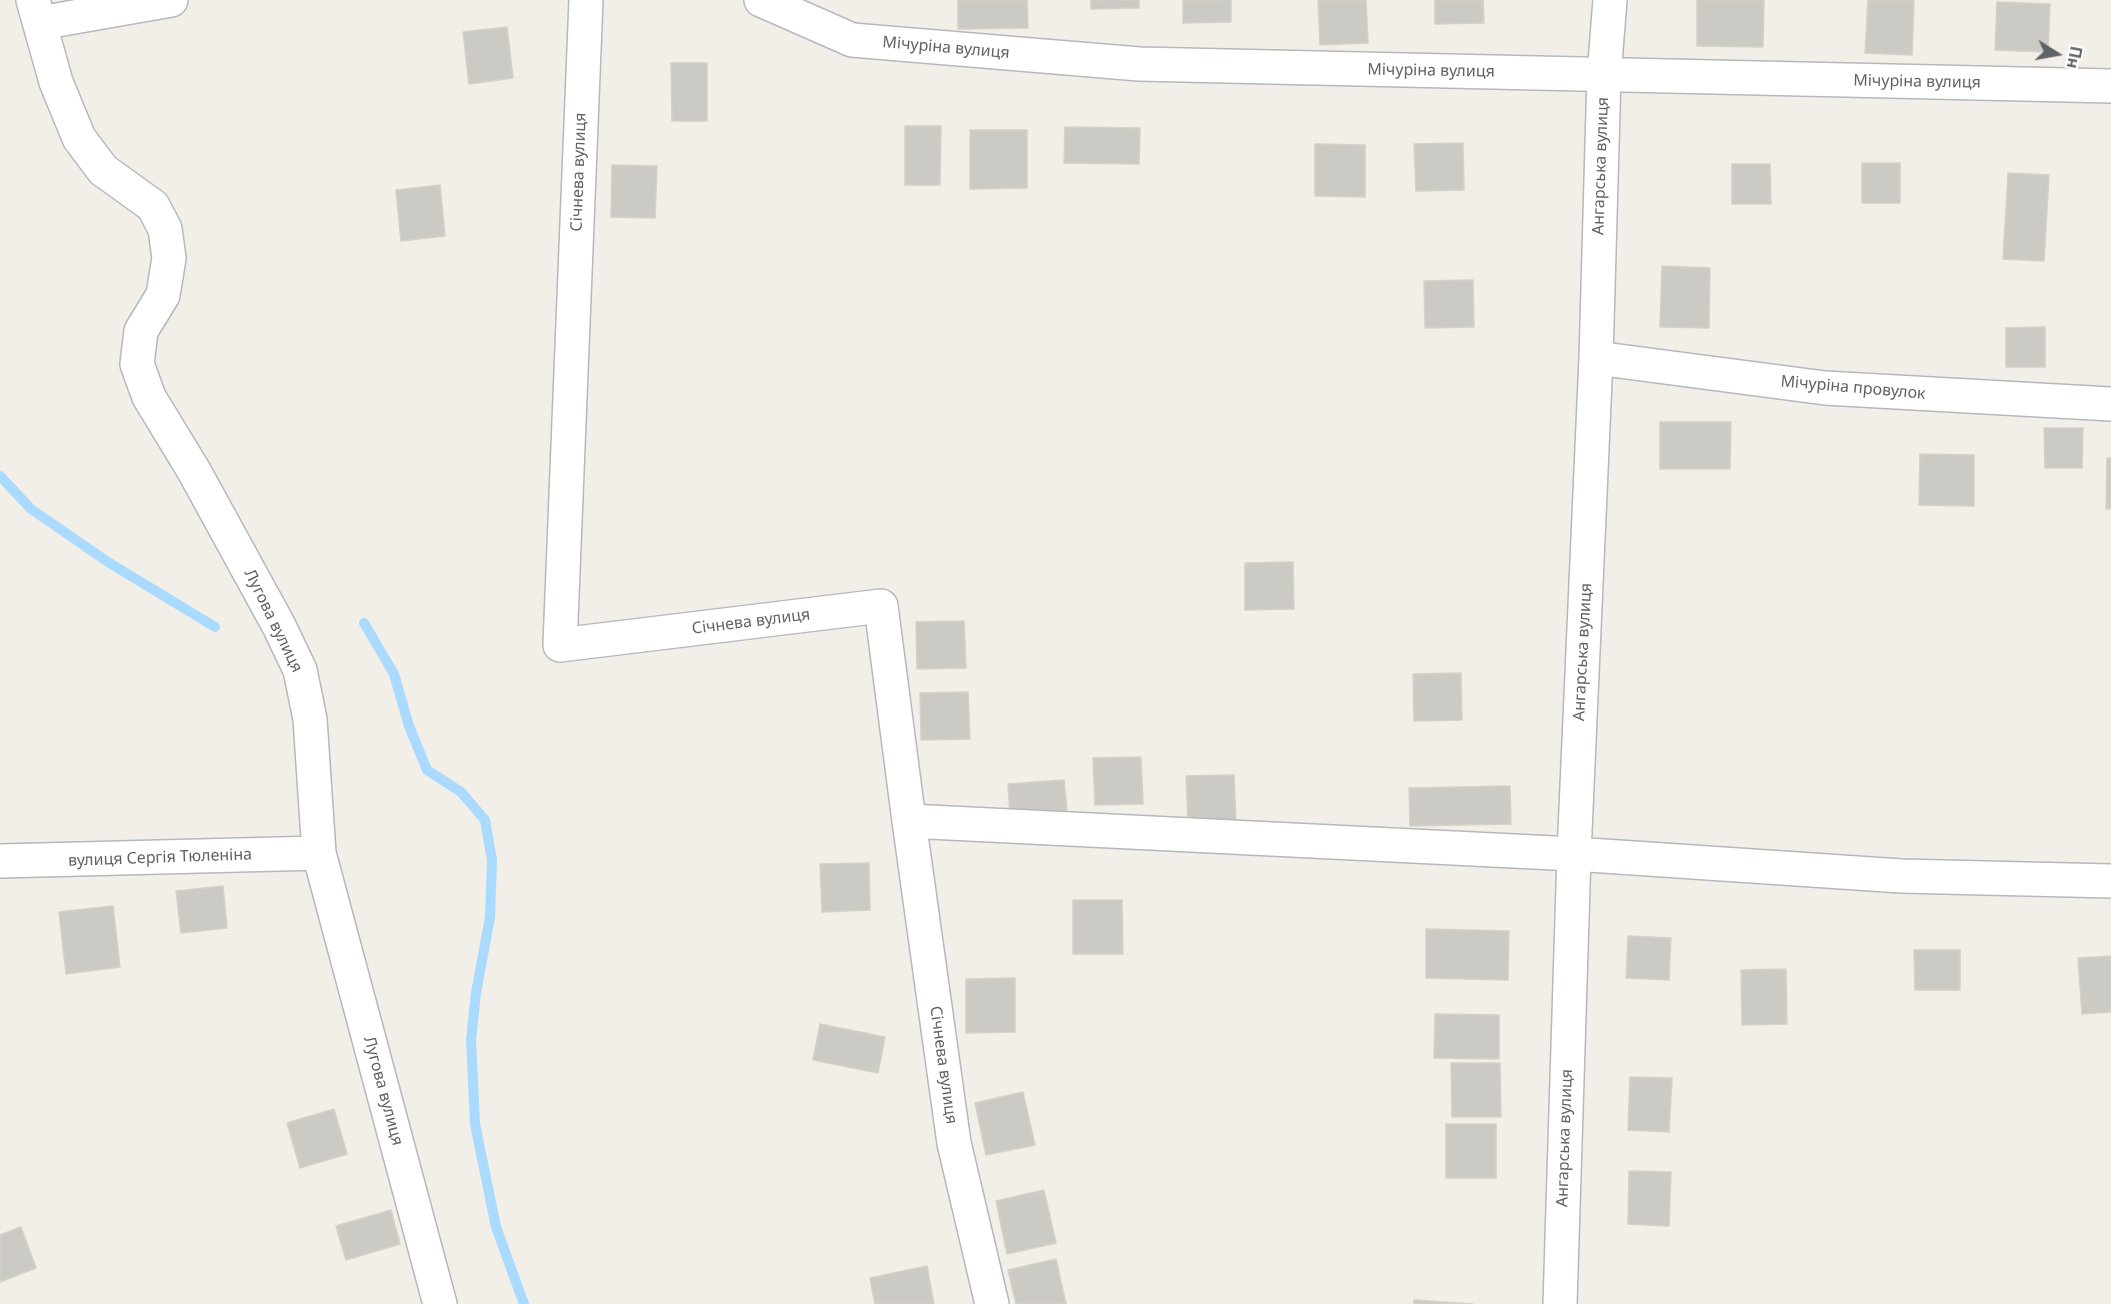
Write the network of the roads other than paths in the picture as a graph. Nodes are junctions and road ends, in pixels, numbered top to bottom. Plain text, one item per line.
1 (171, 0) edge
2 (586, 0) edge
3 (760, 0) edge
4 (1610, 0) edge
5 (37, 12) edge
6 (1604, 75) junction
7 (2111, 86) edge
8 (1596, 358) junction
9 (2111, 405) edge
10 (909, 821) junction
11 (319, 853) junction
12 (1574, 854) junction
13 (0, 861) edge
14 (2111, 881) edge
15 (440, 1304) edge
16 (992, 1304) edge
17 (1560, 1304) edge

1 - 5 street
2 - 10 street, Січнева вулиця
3 - 6 street, Мічуріна вулиця
4 - 6 street, Ангарська вулиця
5 - 11 street, Лугова вулиця
6 - 7 street, Мічуріна вулиця
6 - 8 street, Ангарська вулиця
8 - 9 street, Мічуріна провулок
8 - 12 street, Ангарська вулиця
10 - 12 street
10 - 16 street, Січнева вулиця
11 - 13 street, вулиця Сергія Тюленіна
11 - 15 street, Лугова вулиця
12 - 14 street
12 - 17 street, Ангарська вулиця

